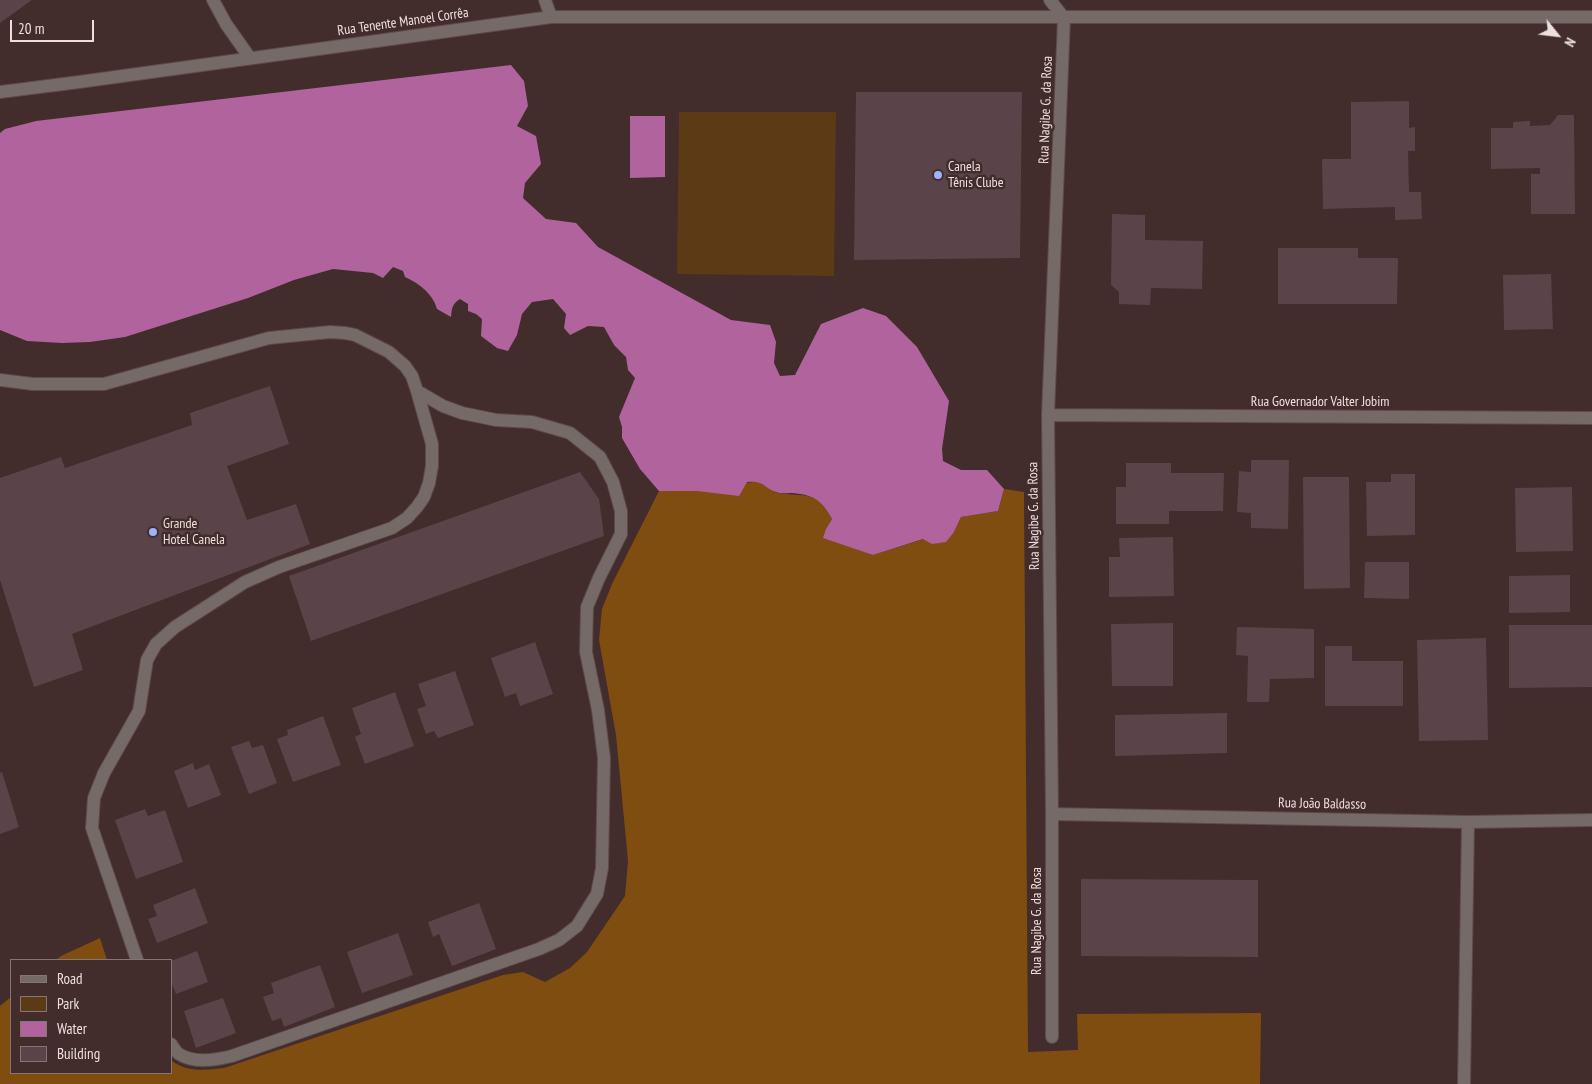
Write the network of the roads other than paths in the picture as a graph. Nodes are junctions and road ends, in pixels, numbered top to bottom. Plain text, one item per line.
1 (212, 0) edge
2 (544, 0) edge
3 (1050, 0) edge
4 (551, 17) junction
5 (1592, 17) edge
6 (1064, 18) junction
7 (250, 58) junction
8 (0, 92) edge
9 (0, 380) edge
10 (417, 391) junction
11 (1048, 415) junction
12 (1592, 418) edge
13 (1052, 814) junction
14 (1592, 820) edge
15 (1468, 822) junction
16 (137, 959) edge
17 (1052, 1037) dead end
18 (172, 1045) edge
19 (1464, 1084) edge

1 - 7 street
2 - 4 street
3 - 6 street
4 - 6 street, Rua Tenente Manoel Corrêa
4 - 7 street, Rua Tenente Manoel Corrêa
5 - 6 street, Rua Tenente Manoel Corrêa
6 - 11 street, Rua Nagibe G. da Rosa
7 - 8 street, Rua Tenente Manoel Corrêa
9 - 10 street
10 - 16 street
10 - 18 street
11 - 12 street, Rua Governador Valter Jobim
11 - 13 street, Rua Nagibe G. da Rosa
13 - 15 street, Rua João Baldasso
13 - 17 street, Rua Nagibe G. da Rosa
14 - 15 street, Rua João Baldasso
15 - 19 street

